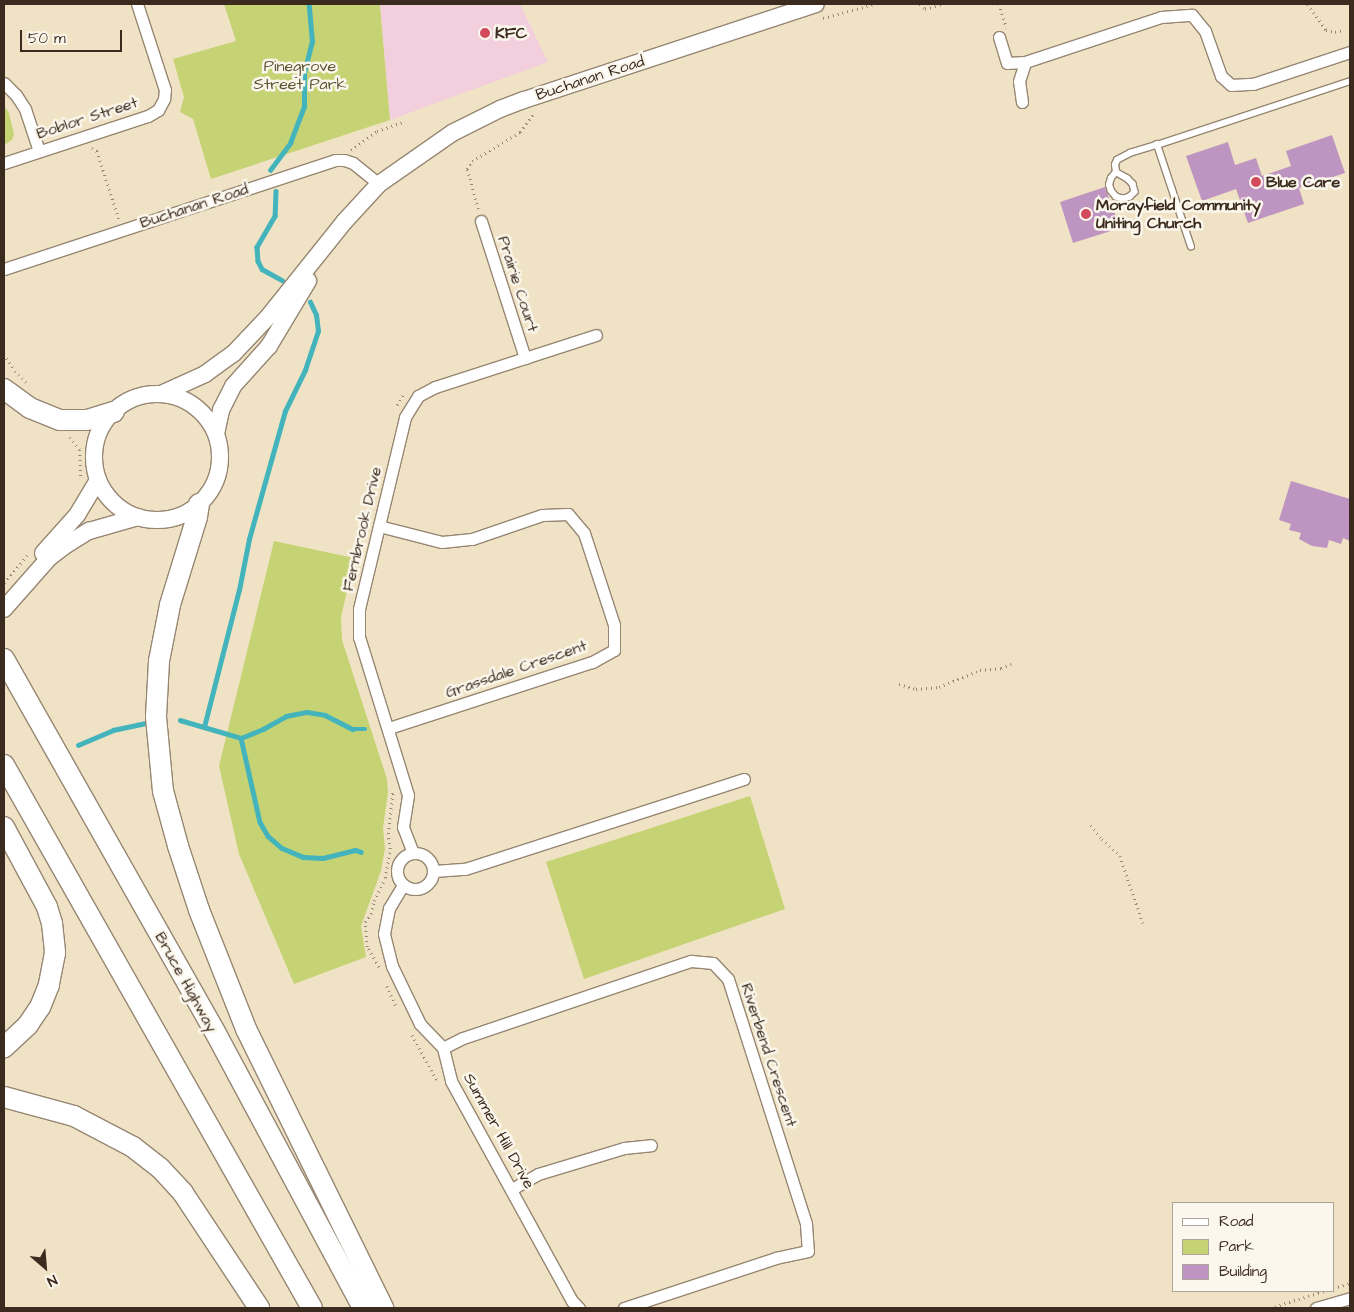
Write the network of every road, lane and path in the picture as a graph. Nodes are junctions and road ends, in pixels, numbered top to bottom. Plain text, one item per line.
1 (137, 4) edge
2 (875, 4) edge
3 (920, 4) edge
4 (941, 4) edge
5 (999, 4) edge
6 (1308, 4) edge
7 (816, 12) edge
8 (1343, 30) dead end
9 (1004, 35) joint
10 (1350, 52) edge
11 (1025, 62) junction
12 (1350, 81) edge
13 (4, 83) edge
14 (1022, 102) dead end
15 (541, 111) dead end
16 (403, 122) dead end
17 (1157, 145) junction
18 (91, 147) dead end
19 (39, 151) junction
20 (344, 160) junction
21 (4, 162) edge
22 (1116, 172) junction
23 (378, 184) junction
24 (481, 220) joint
25 (344, 222) junction
26 (123, 229) junction
27 (1191, 247) dead end
28 (4, 269) edge
29 (596, 335) dead end
30 (4, 354) edge
31 (525, 358) junction
32 (4, 389) edge
33 (35, 391) dead end
34 (406, 391) dead end
35 (161, 394) junction
36 (396, 406) dead end
37 (114, 412) junction
38 (60, 420) junction
39 (216, 434) junction
40 (98, 480) junction
41 (81, 482) dead end
42 (199, 504) junction
43 (138, 517) junction
44 (379, 526) junction
45 (34, 547) dead end
46 (9, 588) edge
47 (4, 609) edge
48 (4, 659) edge
49 (1011, 664) dead end
50 (899, 684) dead end
51 (389, 728) junction
52 (4, 765) edge
53 (744, 779) dead end
54 (392, 782) dead end
55 (1091, 825) dead end
56 (4, 827) edge
57 (413, 853) junction
58 (434, 871) junction
59 (403, 885) junction
60 (1143, 923) dead end
61 (381, 973) dead end
62 (384, 981) dead end
63 (396, 1006) dead end
64 (411, 1032) dead end
65 (4, 1047) edge
66 (443, 1048) junction
67 (440, 1085) dead end
68 (4, 1097) edge
69 (651, 1146) dead end
70 (512, 1189) junction
71 (1350, 1282) edge
72 (1334, 1288) edge
73 (1321, 1292) edge
74 (1350, 1298) edge
75 (259, 1308) edge
76 (312, 1308) edge
77 (363, 1308) edge
78 (384, 1308) edge
79 (580, 1308) edge
80 (624, 1308) edge
81 (1270, 1308) edge
82 (1316, 1308) edge

1 - 19 street, Boblor Street
2 - 7 path
3 - 4 path
5 - 9 path
6 - 8 path
7 - 23 main road, Buchanan Road
9 - 11 street
10 - 11 street
11 - 14 street
12 - 17 lane
13 - 19 street
15 - 24 path
16 - 20 path
17 - 22 lane
17 - 27 lane
18 - 26 path
19 - 21 street, Boblor Street
20 - 23 street
20 - 26 street, Buchanan Road
22 - 22 lane
23 - 25 main road, Buchanan Road
24 - 31 street, Prairie Court
25 - 35 main road, Buchanan Road
25 - 39 main road, Buchanan Road
26 - 28 street, Buchanan Road
29 - 31 street, Fernbrook Drive
30 - 33 path
31 - 44 street, Fernbrook Drive
32 - 38 highway
34 - 36 path
35 - 37 main road
35 - 39 main road
37 - 38 highway
37 - 40 main road
38 - 41 path
39 - 42 main road
40 - 43 main road
40 - 46 main road
42 - 43 main road
42 - 78 highway
43 - 46 main road
44 - 51 street, Fernbrook Drive
44 - 51 street, Grassdale Crescent
45 - 46 path
46 - 47 main road
48 - 77 highway, Bruce Highway
49 - 50 path
51 - 57 street, Fernbrook Drive
52 - 76 highway
53 - 58 street
54 - 61 path
55 - 60 path
56 - 65 highway
57 - 58 street
57 - 59 street
58 - 59 street
59 - 66 street
62 - 63 path
64 - 67 path
66 - 70 street, Summer Hill Drive
66 - 80 street, Riverbend Crescent
68 - 75 highway
69 - 70 street
70 - 79 street, Summer Hill Drive
71 - 72 path
73 - 81 path
74 - 82 street

